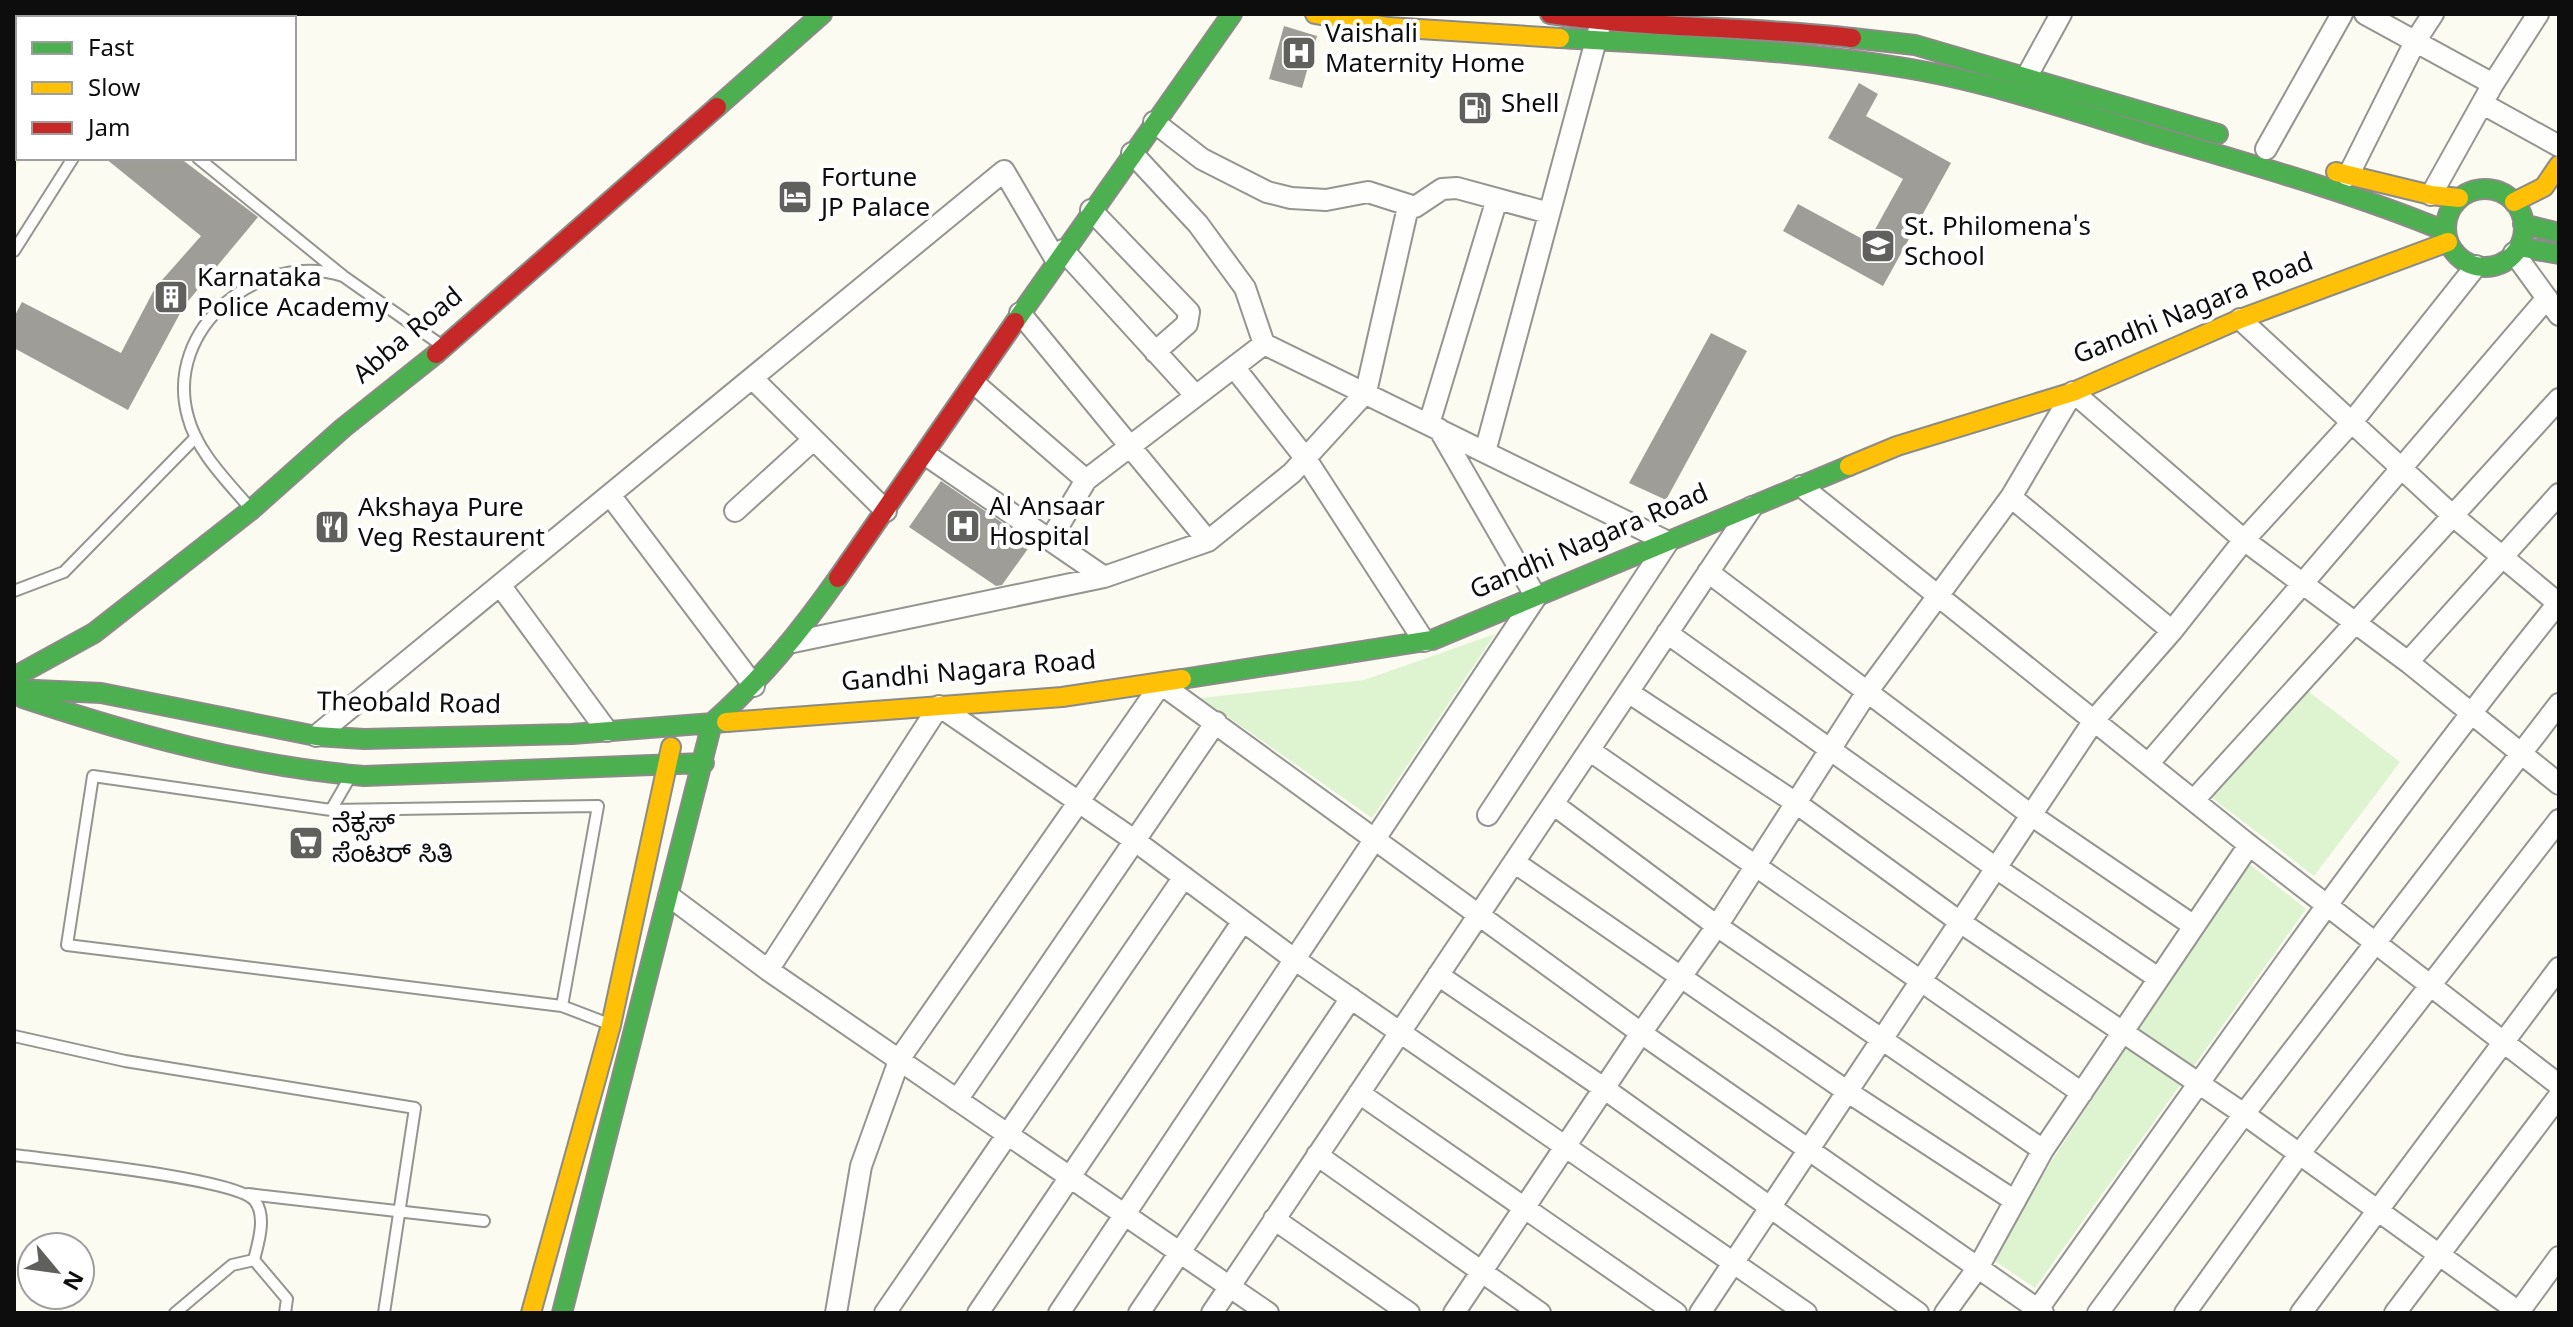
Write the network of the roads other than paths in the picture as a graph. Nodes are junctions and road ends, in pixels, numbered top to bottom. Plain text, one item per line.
1 (822, 14) edge
2 (1232, 14) edge
3 (1315, 14) edge
4 (2061, 14) edge
5 (2342, 14) edge
6 (2365, 14) edge
7 (2433, 14) edge
8 (2538, 14) edge
9 (1560, 15) edge
10 (1602, 22) junction
11 (1800, 23) edge
12 (2416, 40) junction
13 (1595, 42) junction
14 (2027, 76) junction
15 (2493, 84) junction
16 (2483, 104) junction
17 (1154, 122) junction
18 (2559, 146) edge
19 (2266, 149) junction
20 (1132, 153) junction
21 (72, 160) edge
22 (200, 160) edge
23 (2559, 165) edge
24 (2348, 176) junction
25 (2431, 195) junction
26 (2459, 198) junction
27 (1497, 199) junction
28 (2514, 202) junction
29 (1408, 207) junction
30 (1091, 210) junction
31 (1549, 213) junction
32 (2523, 224) junction
33 (2559, 233) edge
34 (2447, 237) junction
35 (2517, 250) junction
36 (14, 251) edge
37 (2559, 254) edge
38 (1059, 255) junction
39 (2476, 266) junction
40 (343, 276) junction
41 (2553, 306) edge
42 (1020, 313) junction
43 (2240, 319) junction
44 (1264, 344) junction
45 (445, 347) junction
46 (1155, 352) junction
47 (1234, 367) junction
48 (752, 378) junction
49 (974, 383) junction
50 (1366, 392) junction
51 (2073, 392) junction
52 (1196, 396) junction
53 (2559, 399) edge
54 (2352, 422) junction
55 (1434, 427) junction
56 (196, 437) junction
57 (813, 440) junction
58 (1130, 447) junction
59 (1485, 452) junction
60 (926, 455) junction
61 (1306, 459) junction
62 (2402, 468) junction
63 (1086, 480) junction
64 (1801, 486) junction
65 (2559, 494) edge
66 (610, 495) junction
67 (2011, 497) junction
68 (1752, 507) junction
69 (251, 510) junction
70 (735, 511) dead end
71 (886, 511) junction
72 (2452, 515) junction
73 (1050, 540) junction
74 (2244, 540) junction
75 (1208, 541) junction
76 (1668, 542) junction
77 (2502, 556) junction
78 (1708, 572) junction
79 (1104, 577) junction
80 (2301, 584) junction
81 (500, 585) junction
82 (14, 591) edge
83 (1936, 596) junction
84 (1536, 597) junction
85 (2559, 603) edge
86 (2354, 622) junction
87 (2172, 631) junction
88 (1667, 633) junction
89 (1424, 641) junction
90 (793, 642) junction
91 (2408, 662) junction
92 (14, 677) edge
93 (1161, 684) junction
94 (754, 686) junction
95 (14, 692) edge
96 (1628, 692) junction
97 (1867, 692) junction
98 (2559, 704) edge
99 (939, 706) junction
100 (2470, 712) junction
101 (2095, 719) junction
102 (1216, 722) junction
103 (712, 723) junction
104 (676, 726) junction
105 (607, 731) junction
106 (316, 736) junction
107 (1831, 749) junction
108 (1589, 750) junction
109 (2519, 752) junction
110 (667, 762) junction
111 (704, 763) junction
112 (2149, 763) junction
113 (350, 775) junction
114 (2559, 784) edge
115 (2194, 800) junction
116 (1078, 802) junction
117 (1796, 803) junction
118 (1553, 804) junction
119 (331, 810) junction
120 (1488, 815) dead end
121 (2031, 815) junction
122 (2559, 820) edge
123 (1375, 838) junction
124 (1134, 840) junction
125 (2249, 845) junction
126 (1514, 862) junction
127 (1755, 866) junction
128 (1996, 868) junction
129 (1184, 877) junction
130 (669, 896) junction
131 (2327, 905) junction
132 (1479, 914) junction
133 (1243, 921) junction
134 (1960, 922) junction
135 (1717, 926) junction
136 (2194, 926) junction
137 (2374, 942) junction
138 (1294, 959) junction
139 (2559, 968) edge
140 (768, 970) junction
141 (1438, 975) junction
142 (1682, 975) junction
143 (2158, 978) junction
144 (1921, 982) junction
145 (2430, 985) junction
146 (1351, 998) junction
147 (562, 1006) junction
148 (611, 1025) junction
149 (2124, 1030) junction
150 (1400, 1032) junction
151 (1641, 1033) junction
152 (14, 1036) edge
153 (1882, 1040) junction
154 (2504, 1042) junction
155 (900, 1058) junction
156 (2200, 1083) junction
157 (2559, 1085) edge
158 (1604, 1088) junction
159 (1848, 1092) junction
160 (1359, 1093) junction
161 (2082, 1093) junction
162 (2559, 1096) edge
163 (957, 1100) junction
164 (2244, 1114) junction
165 (1008, 1135) junction
166 (1566, 1147) junction
167 (1810, 1150) junction
168 (2043, 1150) junction
169 (2300, 1153) junction
170 (14, 1155) edge
171 (1317, 1155) junction
172 (1070, 1177) junction
173 (248, 1194) junction
174 (2015, 1201) junction
175 (1771, 1208) junction
176 (1525, 1209) junction
177 (2378, 1210) junction
178 (399, 1211) junction
179 (1124, 1215) junction
180 (1274, 1219) junction
181 (484, 1221) dead end
182 (1180, 1253) junction
183 (2438, 1253) junction
184 (2559, 1257) edge
185 (254, 1260) junction
186 (1734, 1263) junction
187 (1979, 1266) junction
188 (1483, 1272) junction
189 (1229, 1287) junction
190 (2040, 1311) edge
191 (175, 1313) edge
192 (285, 1313) edge
193 (384, 1313) edge
194 (531, 1313) edge
195 (562, 1313) edge
196 (836, 1313) edge
197 (885, 1313) edge
198 (978, 1313) edge
199 (1059, 1313) edge
200 (1139, 1313) edge
201 (1212, 1313) edge
202 (1268, 1313) edge
203 (1409, 1313) edge
204 (1454, 1313) edge
205 (1540, 1313) edge
206 (1676, 1313) edge
207 (1700, 1313) edge
208 (1806, 1313) edge
209 (1918, 1313) edge
210 (1945, 1313) edge
211 (2098, 1313) edge
212 (2185, 1313) edge
213 (2301, 1313) edge
214 (2395, 1313) edge
215 (2519, 1313) edge

1 - 45 main road, Abba Road
2 - 17 main road
3 - 13 main road
4 - 14 street
5 - 19 street
6 - 12 street
7 - 12 street
8 - 15 street
9 - 10 main road
10 - 11 main road
10 - 13 street
11 - 14 main road
12 - 15 street
12 - 24 street
13 - 31 street
13 - 34 main road
14 - 19 main road
15 - 16 street
16 - 18 street
16 - 25 street
17 - 20 main road
17 - 29 street
19 - 24 main road
20 - 30 main road
20 - 44 street
21 - 36 lane
22 - 40 lane
23 - 28 main road
24 - 25 main road
25 - 26 main road
26 - 28 main road
26 - 34 main road
27 - 29 street
27 - 31 street
27 - 55 street
28 - 32 main road
29 - 50 street
30 - 38 main road
30 - 46 street
31 - 59 street
32 - 33 main road
32 - 35 main road
34 - 39 main road
34 - 43 main road, Gandhi Nagara Road
35 - 37 main road
35 - 39 main road
35 - 41 street
38 - 42 main road
38 - 46 street
38 - 48 street
39 - 54 street
40 - 45 lane
40 - 56 lane
41 - 62 street
42 - 49 main road
42 - 58 street
43 - 51 main road, Gandhi Nagara Road
43 - 54 street
44 - 47 street
44 - 50 street
45 - 69 main road, Abba Road
46 - 52 street
47 - 52 street
47 - 61 street
48 - 57 street
48 - 66 street
49 - 60 main road
49 - 63 street
50 - 55 street
50 - 61 street
51 - 64 main road, Gandhi Nagara Road
51 - 67 street
51 - 74 street
52 - 58 street
53 - 72 street
54 - 62 street
54 - 74 street
55 - 59 street
55 - 84 street
56 - 69 lane
56 - 82 lane
57 - 70 street
57 - 71 street
58 - 63 street
58 - 75 street
59 - 76 street
60 - 71 main road
60 - 73 street
61 - 75 street
61 - 89 street
62 - 72 street
62 - 80 street
63 - 73 street
64 - 68 main road, Gandhi Nagara Road
64 - 83 street
65 - 77 street
66 - 81 street
66 - 94 street
67 - 83 street
67 - 87 street
68 - 76 main road, Gandhi Nagara Road
68 - 78 street
69 - 92 main road, Abba Road
71 - 90 main road
72 - 77 street
72 - 86 street
73 - 79 street
74 - 80 street
74 - 87 street
75 - 79 street
76 - 84 main road, Gandhi Nagara Road
76 - 120 street
77 - 85 street
77 - 91 street
78 - 88 street
78 - 97 street
79 - 90 street
80 - 86 street
80 - 112 street
81 - 105 street
81 - 106 street
83 - 97 street
83 - 101 street
84 - 89 main road, Gandhi Nagara Road
84 - 123 street
85 - 100 street
86 - 91 street
86 - 115 street
87 - 101 street
88 - 96 street
88 - 107 street
89 - 93 main road, Gandhi Nagara Road
90 - 94 main road
91 - 100 street
93 - 99 main road, Gandhi Nagara Road
93 - 102 street
93 - 116 street
94 - 103 main road
95 - 106 main road, Theobald Road
95 - 113 main road, Theobald Road
96 - 108 street
96 - 117 street
97 - 107 street
97 - 121 street
98 - 109 street
99 - 103 main road, Gandhi Nagara Road
99 - 116 street
99 - 140 street
100 - 109 street
100 - 131 street
101 - 112 street
101 - 121 street
102 - 123 street
102 - 124 street
103 - 104 main road, Theobald Road
103 - 111 main road
104 - 105 main road, Theobald Road
104 - 110 main road
105 - 106 main road, Theobald Road
107 - 117 street
107 - 128 street
108 - 118 street
108 - 127 street
109 - 114 street
109 - 137 street
110 - 111 main road, Theobald Road
110 - 113 main road, Theobald Road
110 - 148 main road
111 - 130 main road
112 - 115 street
113 - 119 lane
115 - 125 street
116 - 124 street
116 - 155 street
117 - 127 street
117 - 134 street
118 - 126 street
118 - 135 street
119 - 147 lane
119 - 147 lane
121 - 128 street
121 - 136 street
122 - 145 street
123 - 132 street
123 - 138 street
124 - 129 street
124 - 163 street
125 - 131 street
125 - 136 street
126 - 132 street
126 - 142 street
127 - 135 street
127 - 144 street
128 - 134 street
128 - 143 street
129 - 133 street
129 - 165 street
130 - 140 street
130 - 195 main road
131 - 137 street
131 - 156 street
132 - 141 street
132 - 151 street
133 - 138 street
133 - 172 street
134 - 144 street
134 - 149 street
135 - 142 street
135 - 153 street
136 - 143 street
137 - 145 street
137 - 164 street
138 - 146 street
138 - 179 street
139 - 154 street
140 - 155 street
141 - 150 street
141 - 158 street
142 - 151 street
142 - 159 street
143 - 149 street
144 - 153 street
144 - 161 street
145 - 154 street
145 - 169 street
146 - 150 street
146 - 182 street
147 - 148 lane
148 - 194 main road
149 - 156 street
149 - 161 street
150 - 160 street
150 - 166 street
151 - 158 street
151 - 167 street
152 - 178 lane
153 - 159 street
153 - 168 street
154 - 157 street
154 - 177 street
155 - 163 street
155 - 196 street
156 - 164 street
156 - 190 street
158 - 166 street
158 - 175 street
159 - 167 street
159 - 174 street
160 - 171 street
160 - 176 street
161 - 168 street
162 - 183 street
163 - 165 street
164 - 169 street
164 - 211 street
165 - 172 street
165 - 197 street
166 - 176 street
166 - 186 street
167 - 175 street
167 - 187 street
168 - 174 street
169 - 177 street
169 - 212 street
170 - 173 lane
171 - 180 street
171 - 188 street
172 - 179 street
172 - 198 street
173 - 178 lane
173 - 185 lane
174 - 187 street
175 - 186 street
175 - 209 street
176 - 188 street
176 - 206 street
177 - 183 street
177 - 213 street
178 - 181 lane
178 - 193 lane
179 - 182 street
179 - 199 street
180 - 189 street
180 - 203 street
182 - 189 street
182 - 200 street
183 - 214 street
183 - 215 street
184 - 215 street
185 - 191 lane
185 - 192 lane
186 - 207 street
186 - 208 street
187 - 190 street
187 - 210 street
188 - 204 street
188 - 205 street
189 - 201 street
189 - 202 street

